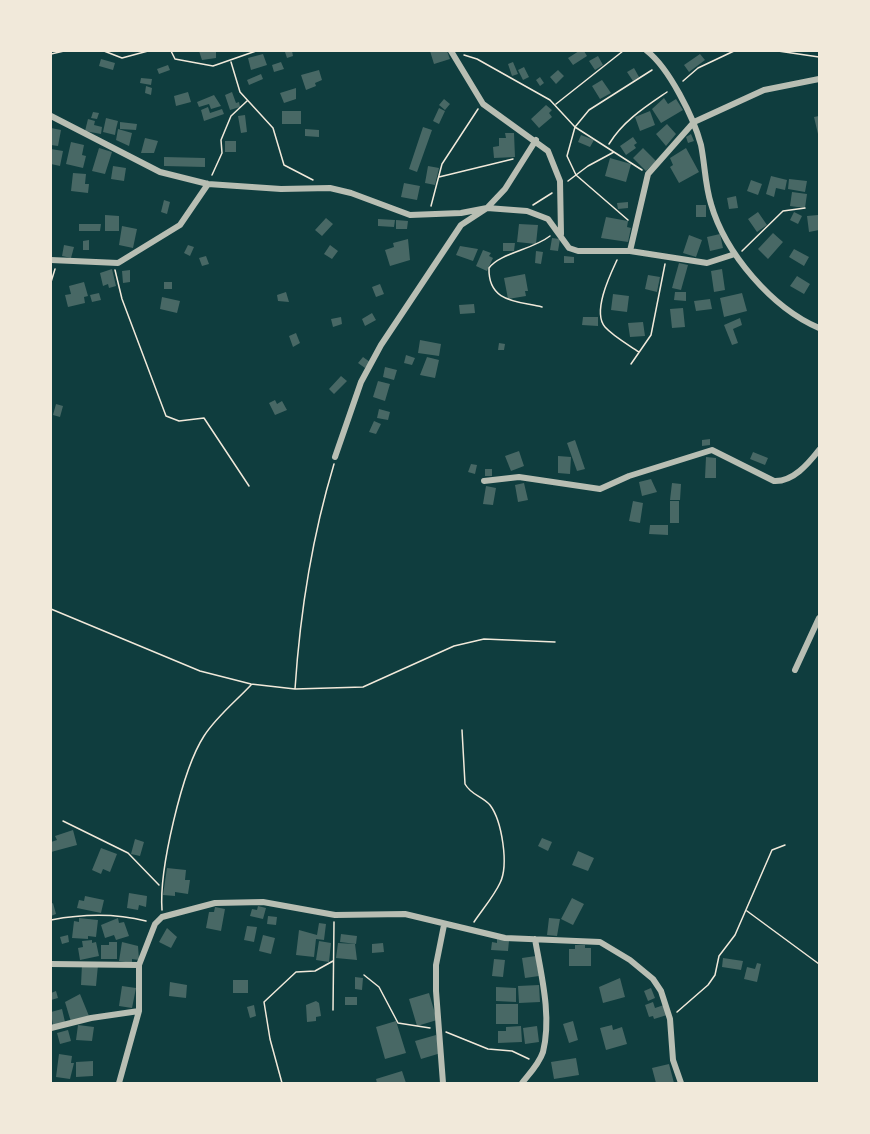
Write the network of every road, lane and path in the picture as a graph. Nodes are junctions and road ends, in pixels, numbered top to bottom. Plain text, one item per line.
1 (64, 51) edge
2 (104, 51) edge
3 (148, 51) edge
4 (171, 51) edge
5 (256, 51) edge
6 (451, 51) edge
7 (623, 51) edge
8 (647, 51) edge
9 (734, 51) edge
10 (777, 51) edge
11 (58, 52) edge
12 (51, 54) edge
13 (819, 57) edge
14 (231, 62) junction
15 (661, 65) junction
16 (819, 79) edge
17 (674, 88) junction
18 (248, 100) junction
19 (483, 104) junction
20 (556, 104) junction
21 (51, 116) edge
22 (694, 122) junction
23 (575, 127) junction
24 (536, 140) junction
25 (608, 146) junction
26 (615, 152) junction
27 (525, 156) junction
28 (648, 174) junction
29 (576, 175) junction
30 (438, 178) junction
31 (315, 181) dead end
32 (208, 184) junction
33 (560, 188) junction
34 (487, 208) junction
35 (805, 208) dead end
36 (522, 210) junction
37 (429, 215) junction
38 (635, 225) junction
39 (559, 232) junction
40 (622, 251) junction
41 (630, 251) junction
42 (735, 254) junction
43 (666, 257) junction
44 (54, 259) edge
45 (112, 264) junction
46 (51, 282) edge
47 (542, 307) dead end
48 (819, 328) edge
49 (639, 352) junction
50 (631, 364) dead end
51 (51, 374) edge
52 (51, 406) edge
53 (819, 450) edge
54 (335, 457) joint
55 (484, 481) dead end
56 (249, 486) dead end
57 (51, 609) edge
58 (819, 618) edge
59 (555, 642) dead end
60 (795, 670) dead end
61 (251, 684) junction
62 (295, 689) junction
63 (462, 730) dead end
64 (63, 821) dead end
65 (785, 846) dead end
66 (160, 886) junction
67 (747, 911) junction
68 (335, 915) junction
69 (162, 916) junction
70 (51, 920) edge
71 (155, 924) junction
72 (444, 925) junction
73 (469, 931) junction
74 (535, 939) junction
75 (333, 961) junction
76 (51, 964) edge
77 (819, 964) edge
78 (139, 965) junction
79 (364, 975) dead end
80 (333, 1010) dead end
81 (139, 1011) junction
82 (670, 1019) junction
83 (51, 1028) edge
84 (441, 1030) junction
85 (537, 1064) junction
86 (119, 1083) edge
87 (282, 1083) edge
88 (442, 1083) edge
89 (522, 1083) edge
90 (681, 1083) edge

1 - 11 path
2 - 3 path
4 - 14 path
5 - 14 path
6 - 19 street
6 - 20 path
7 - 20 path
8 - 15 street
9 - 17 path
10 - 13 path
11 - 12 path
14 - 18 path
15 - 17 street
15 - 23 path
16 - 22 street
17 - 22 street
17 - 25 path
18 - 31 path
18 - 32 path
19 - 24 street
19 - 30 path
20 - 23 path
21 - 32 street
22 - 28 street
22 - 42 street
23 - 25 path
23 - 29 path
24 - 27 street
24 - 33 street
25 - 26 path
26 - 28 path
26 - 29 path
27 - 30 path
27 - 34 street
28 - 38 street
29 - 33 path
29 - 38 path
30 - 37 path
32 - 37 street
32 - 45 street
33 - 36 path
33 - 39 street
34 - 36 street
34 - 37 street
34 - 54 street
35 - 42 path
36 - 39 street
38 - 41 street
39 - 40 street
39 - 47 path
40 - 41 street
40 - 49 path
41 - 43 street
42 - 43 street
42 - 48 street
43 - 49 path
44 - 45 street
44 - 46 path
45 - 56 path
49 - 50 path
51 - 52 path
53 - 55 street
54 - 62 path
57 - 61 path
58 - 60 street
59 - 62 path
61 - 62 path
61 - 66 path
63 - 73 path
64 - 66 path
65 - 67 path
66 - 69 path
67 - 77 path
67 - 82 path
68 - 69 street
68 - 72 street
68 - 75 path
69 - 71 street
70 - 71 path
71 - 78 street
72 - 73 street
72 - 84 street
73 - 74 street
74 - 82 street
74 - 85 street
75 - 80 path
75 - 87 path
76 - 78 street
78 - 81 street
79 - 84 path
81 - 83 street
81 - 86 street
82 - 90 street
84 - 85 path
84 - 88 street
85 - 89 street

